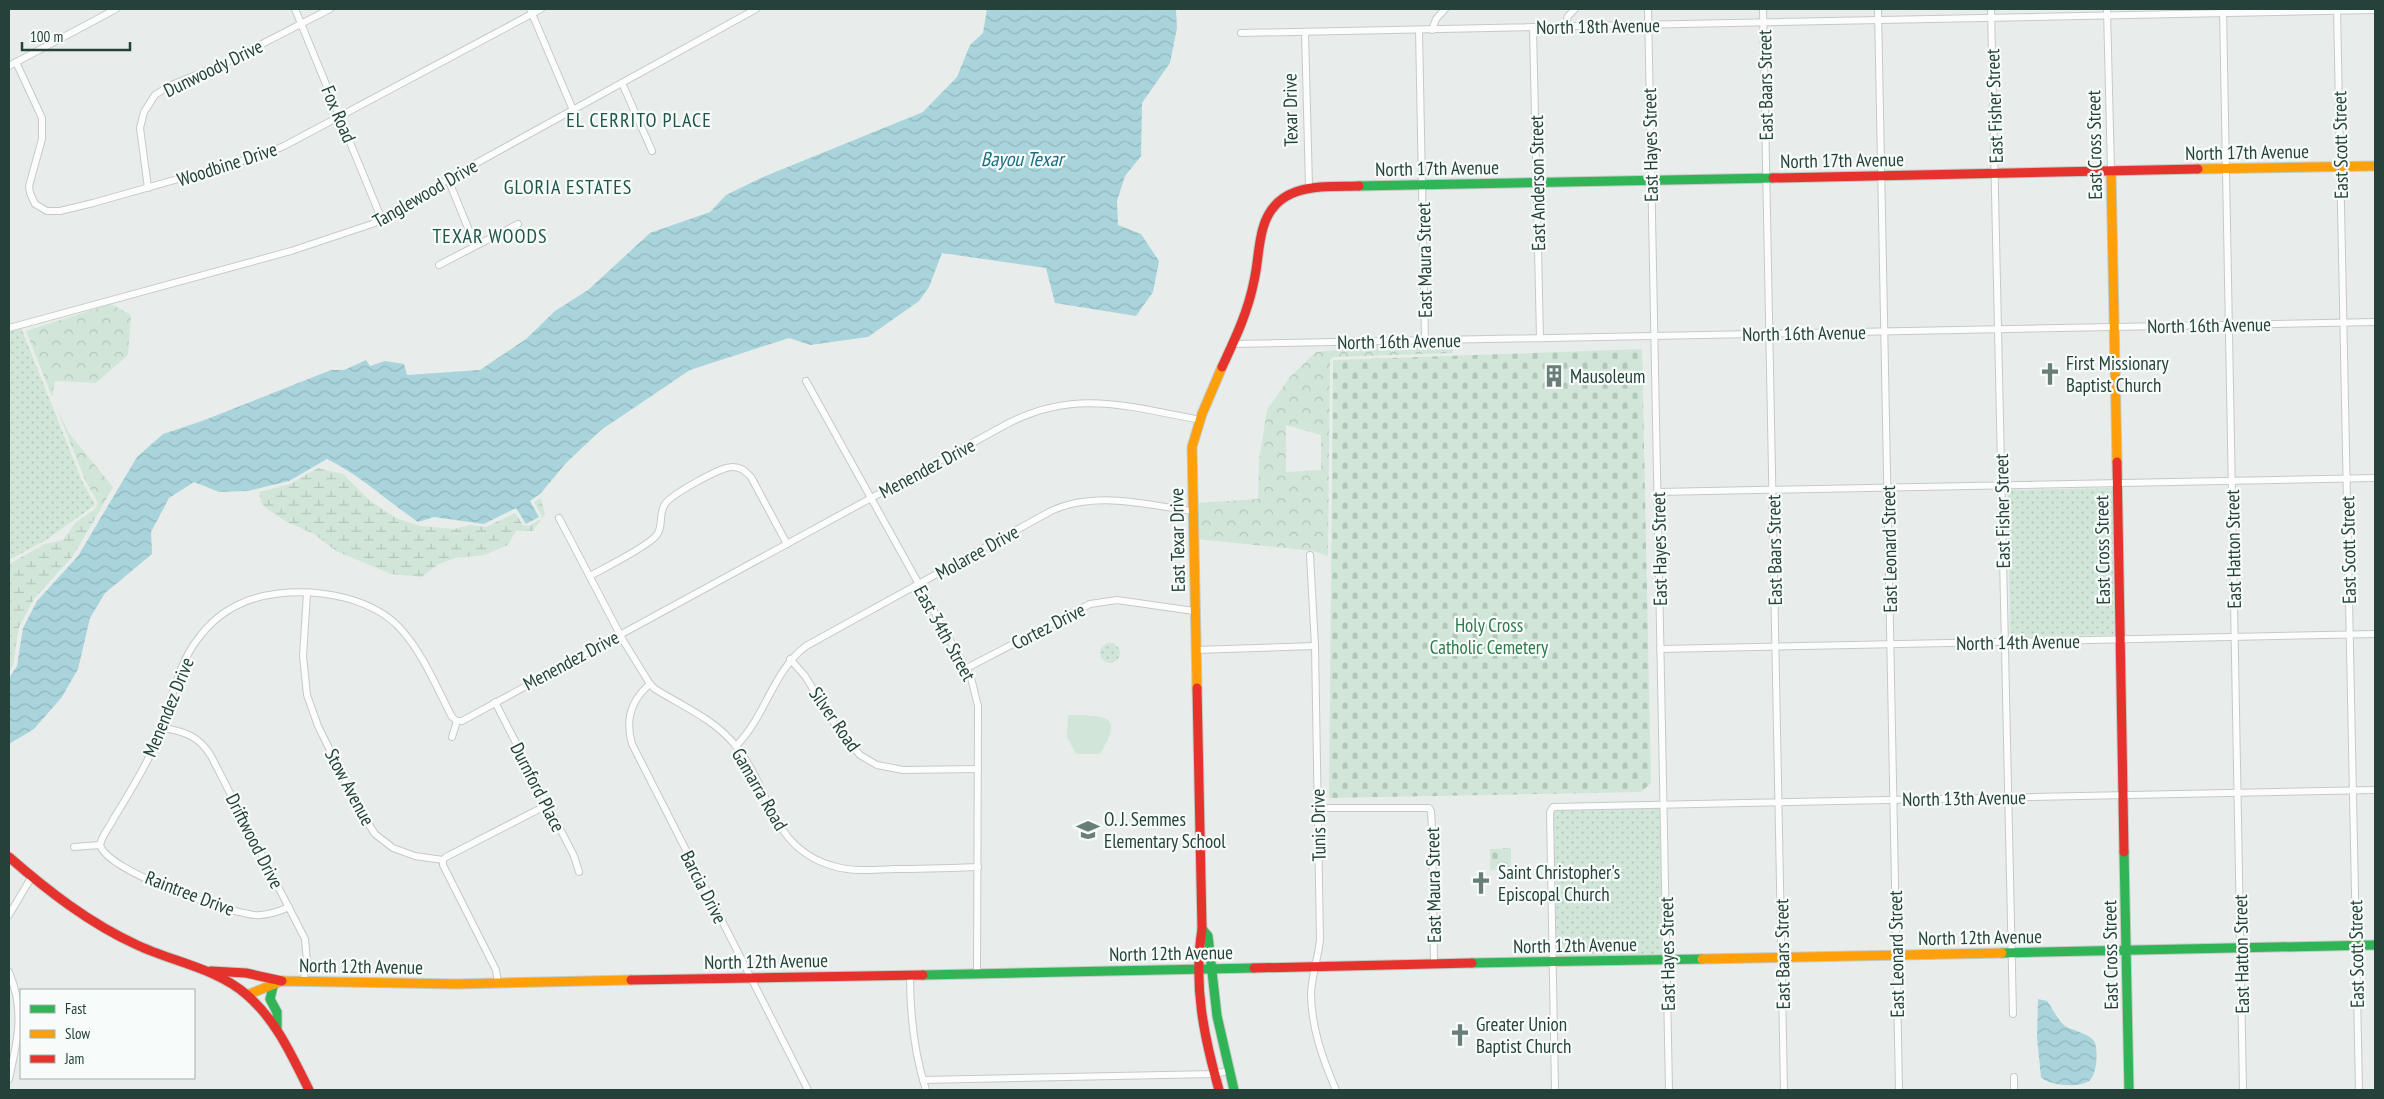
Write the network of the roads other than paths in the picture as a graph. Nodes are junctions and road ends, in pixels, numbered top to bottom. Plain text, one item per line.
1 (116, 9) edge
2 (295, 9) edge
3 (330, 9) edge
4 (541, 9) edge
5 (756, 9) edge
6 (1445, 9) edge
7 (1575, 9) edge
8 (1648, 9) edge
9 (1763, 9) edge
10 (1878, 9) edge
11 (1991, 9) edge
12 (2337, 10) edge
13 (2375, 10) edge
14 (531, 11) edge
15 (2223, 11) edge
16 (2107, 12) edge
17 (1992, 18) junction
18 (1878, 20) junction
19 (1764, 23) junction
20 (301, 24) junction
21 (1648, 25) junction
22 (1565, 27) junction
23 (1534, 28) junction
24 (1419, 30) junction
25 (1432, 30) junction
26 (1305, 32) junction
27 (1241, 33) dead end
28 (16, 62) junction
29 (9, 66) edge
30 (622, 83) junction
31 (573, 110) junction
32 (340, 116) junction
33 (652, 151) dead end
34 (2375, 166) edge
35 (2340, 167) junction
36 (2226, 169) junction
37 (2111, 171) junction
38 (1996, 174) junction
39 (1881, 176) junction
40 (1766, 178) junction
41 (448, 179) junction
42 (1651, 180) junction
43 (1537, 183) junction
44 (1422, 185) junction
45 (1309, 187) junction
46 (148, 188) junction
47 (382, 220) junction
48 (518, 224) dead end
49 (475, 245) junction
50 (439, 265) dead end
51 (2344, 322) junction
52 (2375, 322) edge
53 (2229, 324) junction
54 (2114, 327) junction
55 (9, 328) edge
56 (1998, 329) junction
57 (1884, 331) junction
58 (1770, 333) junction
59 (1654, 336) junction
60 (1540, 338) junction
61 (1425, 340) junction
62 (1233, 344) junction
63 (806, 381) dead end
64 (1201, 420) junction
65 (2347, 478) junction
66 (2375, 478) edge
67 (2232, 480) junction
68 (2117, 483) junction
69 (2002, 485) junction
70 (1888, 487) junction
71 (1773, 489) junction
72 (1658, 492) junction
73 (871, 498) junction
74 (1192, 511) junction
75 (559, 518) dead end
76 (787, 544) junction
77 (1310, 555) dead end
78 (590, 576) junction
79 (918, 584) junction
80 (307, 593) junction
81 (1194, 611) junction
82 (620, 634) junction
83 (2375, 634) edge
84 (2350, 635) junction
85 (2235, 637) junction
86 (2120, 640) junction
87 (2005, 642) junction
88 (1890, 644) junction
89 (1315, 646) junction
90 (1775, 646) junction
91 (1660, 649) junction
92 (1196, 650) junction
93 (790, 659) junction
94 (966, 669) junction
95 (650, 684) junction
96 (495, 702) junction
97 (457, 721) junction
98 (162, 728) junction
99 (452, 737) dead end
100 (736, 746) junction
101 (978, 769) junction
102 (2353, 790) junction
103 (2375, 790) edge
104 (2238, 793) junction
105 (2123, 795) junction
106 (2008, 798) junction
107 (1893, 800) junction
108 (1778, 802) junction
109 (1664, 805) junction
110 (547, 806) junction
111 (1318, 808) junction
112 (100, 845) junction
113 (74, 847) dead end
114 (9, 857) edge
115 (444, 860) junction
116 (978, 868) junction
117 (579, 872) dead end
118 (32, 878) junction
119 (289, 907) junction
120 (9, 915) edge
121 (1202, 929) junction
122 (2356, 945) junction
123 (2375, 945) edge
124 (2241, 948) junction
125 (2126, 950) junction
126 (2011, 952) junction
127 (1896, 955) junction
128 (1782, 957) junction
129 (1667, 959) junction
130 (1553, 962) junction
131 (1434, 963) junction
132 (1316, 966) junction
133 (1212, 968) junction
134 (1197, 969) junction
135 (201, 970) junction
136 (9, 972) edge
137 (977, 973) junction
138 (910, 975) junction
139 (751, 978) junction
140 (278, 982) junction
141 (303, 983) junction
142 (498, 983) junction
143 (247, 995) junction
144 (20, 1005) edge
145 (2013, 1014) dead end
146 (277, 1028) junction
147 (1228, 1071) junction
148 (1214, 1074) junction
149 (2014, 1077) dead end
150 (9, 1079) edge
151 (922, 1080) junction
152 (309, 1090) edge
153 (808, 1090) edge
154 (926, 1090) edge
155 (1219, 1090) edge
156 (1234, 1090) edge
157 (1336, 1090) edge
158 (1555, 1090) edge
159 (1669, 1090) edge
160 (1784, 1090) edge
161 (1899, 1090) edge
162 (2014, 1090) edge
163 (2129, 1090) edge
164 (2243, 1090) edge
165 (2359, 1090) edge

1 - 28 street
2 - 20 street, Fox Road
3 - 20 street, Dunwoody Drive
4 - 14 street, Woodbine Drive
5 - 30 street, Tanglewood Drive
6 - 25 street
7 - 22 street
8 - 21 street, East Hayes Street
9 - 19 street, East Baars Street
10 - 18 street, East Leonard Street
11 - 17 street, East Fisher Street
12 - 13 street, North 18th Avenue
12 - 15 street, North 18th Avenue
12 - 35 street, East Scott Street
14 - 31 street
14 - 32 street, Woodbine Drive
15 - 16 street, North 18th Avenue
15 - 36 street, East Hatton Street
16 - 17 street, North 18th Avenue
16 - 37 street, East Cross Street
17 - 18 street, North 18th Avenue
17 - 38 street, East Fisher Street
18 - 19 street, North 18th Avenue
18 - 39 street, East Leonard Street
19 - 21 street, North 18th Avenue
19 - 40 street, East Baars Street
20 - 32 street, Fox Road
20 - 46 street, Dunwoody Drive
21 - 22 street, North 18th Avenue
21 - 42 street, East Hayes Street
22 - 23 street, North 18th Avenue
23 - 25 street, North 18th Avenue
23 - 43 street, East Anderson Street
24 - 25 street, North 18th Avenue
24 - 26 street, North 18th Avenue
24 - 44 street, East Maura Street
26 - 27 street, North 18th Avenue
26 - 45 street, Texar Drive
28 - 29 street
28 - 46 street, Woodbine Drive
30 - 31 street, Tanglewood Drive
30 - 33 street
31 - 41 street, Tanglewood Drive
32 - 46 street, Woodbine Drive
32 - 47 street, Fox Road
34 - 35 street, North 17th Avenue
35 - 36 street, North 17th Avenue
35 - 51 street, East Scott Street
36 - 37 street, North 17th Avenue
36 - 53 street, East Hatton Street
37 - 38 street, North 17th Avenue
37 - 54 street, East Cross Street
38 - 39 street, North 17th Avenue
38 - 56 street, East Fisher Street
39 - 40 street, North 17th Avenue
39 - 57 street, East Leonard Street
40 - 42 street, North 17th Avenue
40 - 58 street, East Baars Street
41 - 47 street, Tanglewood Drive
41 - 49 street
42 - 43 street, North 17th Avenue
42 - 59 street, East Hayes Street
43 - 44 street, North 17th Avenue
43 - 60 street, East Anderson Street
44 - 45 street, North 17th Avenue
44 - 61 street, East Maura Street
45 - 62 street, East Texar Drive
47 - 55 street, Tanglewood Drive
48 - 49 street
49 - 50 street
51 - 52 street, North 16th Avenue
51 - 53 street, North 16th Avenue
51 - 65 street, East Scott Street
53 - 54 street, North 16th Avenue
53 - 67 street, East Hatton Street
54 - 56 street, North 16th Avenue
54 - 68 street, East Cross Street
56 - 57 street, North 16th Avenue
56 - 69 street, East Fisher Street
57 - 58 street, North 16th Avenue
57 - 70 street, East Leonard Street
58 - 59 street, North 16th Avenue
58 - 71 street, East Baars Street
59 - 60 street, North 16th Avenue
59 - 72 street, East Hayes Street
60 - 61 street, North 16th Avenue
61 - 62 street, North 16th Avenue
62 - 64 street, East Texar Drive
63 - 73 street, East 34th Street
64 - 73 street, Menendez Drive
64 - 74 street, East Texar Drive
65 - 66 street
65 - 67 street
65 - 84 street, East Scott Street
67 - 68 street
67 - 85 street, East Hatton Street
68 - 69 street
68 - 86 street, East Cross Street
69 - 70 street
69 - 87 street, East Fisher Street
70 - 71 street
70 - 88 street, East Leonard Street
71 - 72 street
71 - 90 street, East Baars Street
72 - 91 street, East Hayes Street
73 - 76 street, Menendez Drive
73 - 79 street, East 34th Street
74 - 79 street, Molaree Drive
74 - 81 street, East Texar Drive
75 - 78 street, Gamarra Road
76 - 78 street
76 - 82 street, Menendez Drive
77 - 89 street, Tunis Drive
78 - 82 street, Gamarra Road
79 - 93 street, Molaree Drive
79 - 94 street, East 34th Street
80 - 97 street, Menendez Drive
80 - 98 street, Menendez Drive
80 - 115 street, Stow Avenue
81 - 92 street, East Texar Drive
81 - 94 street, Cortez Drive
82 - 95 street, Gamarra Road
82 - 96 street, Menendez Drive
83 - 84 street, North 14th Avenue
84 - 85 street, North 14th Avenue
84 - 102 street, East Scott Street
85 - 86 street, North 14th Avenue
85 - 104 street, East Hatton Street
86 - 87 street, North 14th Avenue
86 - 105 street, East Cross Street
87 - 88 street, North 14th Avenue
87 - 106 street, East Fisher Street
88 - 90 street, North 14th Avenue
88 - 107 street, East Leonard Street
89 - 92 street
89 - 111 street, Tunis Drive
90 - 91 street, North 14th Avenue
90 - 108 street, East Baars Street
91 - 109 street, East Hayes Street
92 - 121 street, East Texar Drive
93 - 100 street, Molaree Drive
93 - 101 street, Silver Road
94 - 101 street, East 34th Street
95 - 100 street, Gamarra Road
95 - 139 street, Barcia Drive
96 - 97 street, Menendez Drive
96 - 110 street, Durnford Place
97 - 99 street
98 - 112 street, Menendez Drive
98 - 119 street, Driftwood Drive
100 - 116 street, Gamarra Road
101 - 116 street, East 34th Street
102 - 103 street, North 13th Avenue
102 - 104 street, North 13th Avenue
102 - 122 street, East Scott Street
104 - 105 street, North 13th Avenue
104 - 124 street, East Hatton Street
105 - 106 street, North 13th Avenue
105 - 125 street, East Cross Street
106 - 107 street, North 13th Avenue
106 - 126 street, East Fisher Street
107 - 108 street, North 13th Avenue
107 - 127 street, East Leonard Street
108 - 109 street, North 13th Avenue
108 - 128 street, East Baars Street
109 - 129 street, East Hayes Street
109 - 130 street, North 13th Avenue
110 - 115 street
110 - 117 street, Durnford Place
111 - 131 street, East Maura Street
111 - 132 street, Tunis Drive
112 - 113 street
112 - 119 street, Raintree Drive
114 - 118 street
115 - 142 street
116 - 137 street, East 34th Street
118 - 120 street
118 - 135 street
119 - 141 street, Driftwood Drive
121 - 133 street
121 - 134 street
122 - 123 street, North 12th Avenue
122 - 124 street, North 12th Avenue
122 - 165 street, East Scott Street
124 - 125 street, North 12th Avenue
124 - 164 street, East Hatton Street
125 - 126 street, North 12th Avenue
125 - 163 street, East Cross Street
126 - 127 street, North 12th Avenue
126 - 145 street, East Fisher Street
127 - 128 street, North 12th Avenue
127 - 161 street, East Leonard Street
128 - 129 street, North 12th Avenue
128 - 160 street, East Baars Street
129 - 130 street, North 12th Avenue
129 - 159 street, East Hayes Street
130 - 131 street, North 12th Avenue
130 - 158 street
131 - 132 street, North 12th Avenue
132 - 133 street, North 12th Avenue
132 - 157 street, Tunis Drive
133 - 134 street, North 12th Avenue
133 - 147 street
134 - 137 street, North 12th Avenue
134 - 148 street
135 - 140 street
135 - 143 street
136 - 144 street
137 - 138 street, North 12th Avenue
138 - 139 street, North 12th Avenue
138 - 151 street
139 - 142 street, North 12th Avenue
139 - 153 street, Barcia Drive
140 - 141 street, North 12th Avenue
140 - 143 street, North 12th Avenue
140 - 146 street
141 - 142 street, North 12th Avenue
143 - 146 street
144 - 150 street
146 - 152 street
147 - 148 street
147 - 156 street
148 - 151 street
148 - 155 street
149 - 162 street
151 - 154 street

